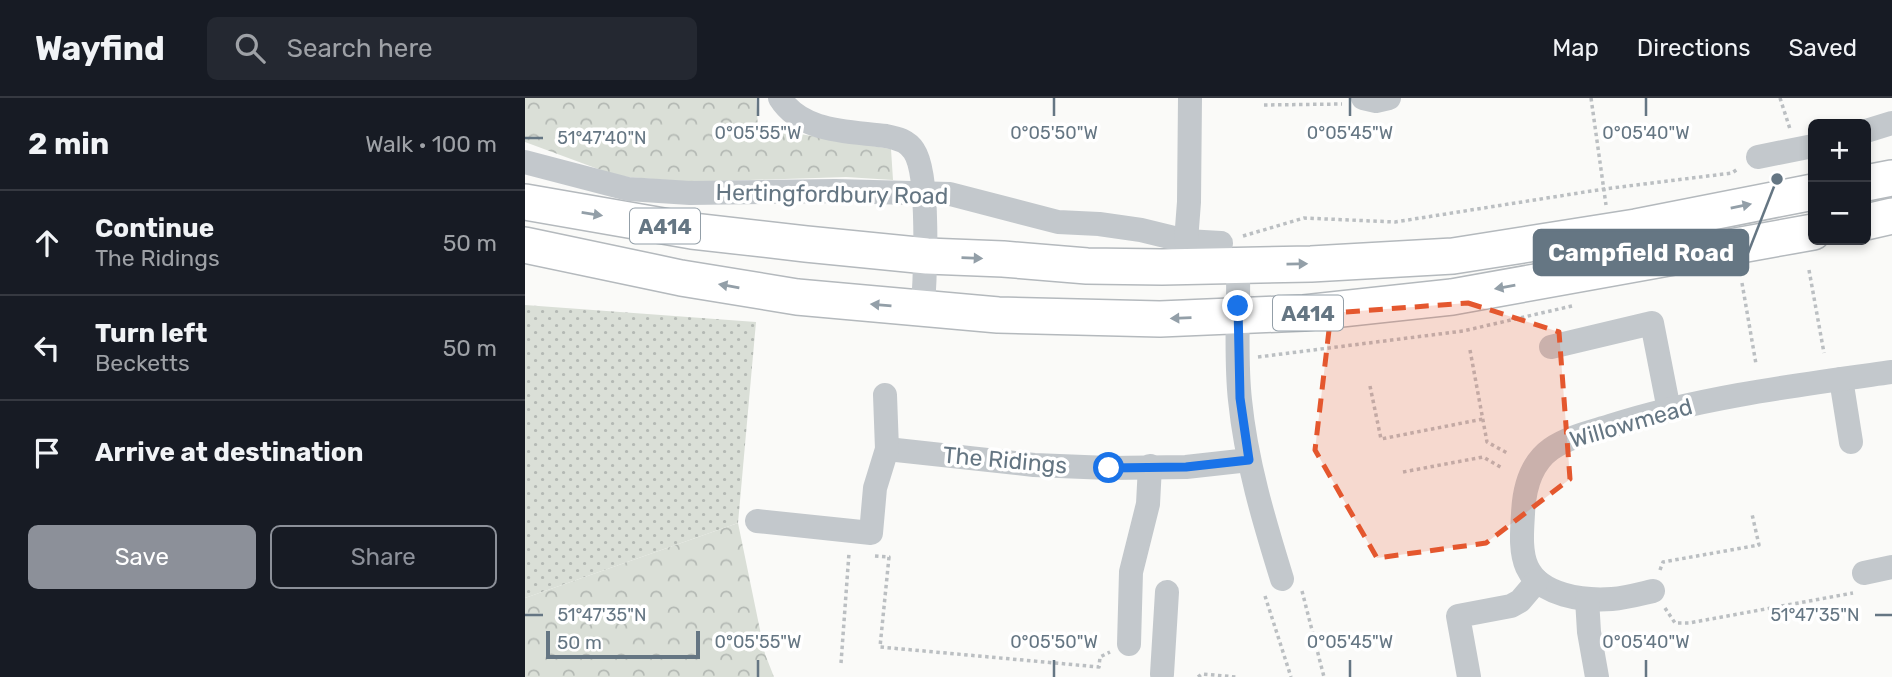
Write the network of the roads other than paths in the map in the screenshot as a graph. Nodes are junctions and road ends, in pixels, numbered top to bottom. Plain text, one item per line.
1 (780, 98) edge
2 (1190, 98) edge
3 (1363, 98) edge
4 (1389, 98) edge
5 (1892, 123) edge
6 (1871, 129) edge
7 (1808, 147) edge
8 (1758, 157) road end
9 (525, 162) edge
10 (1892, 178) edge
11 (1871, 182) edge
12 (922, 192) junction
13 (1808, 193) edge
14 (525, 202) edge
15 (1892, 216) edge
16 (1871, 221) edge
17 (1808, 233) edge
18 (1186, 240) junction
19 (525, 246) edge
20 (1229, 254) junction
21 (927, 256) junction
22 (923, 308) junction
23 (1239, 316) junction
24 (1551, 347) dead end
25 (1892, 372) edge
26 (1841, 379) junction
27 (885, 395) dead end
28 (1669, 410) junction
29 (1851, 442) dead end
30 (887, 449) junction
31 (1249, 460) junction
32 (1150, 466) junction
33 (757, 521) dead end
34 (1892, 567) edge
35 (1864, 573) road end
36 (1282, 579) road end
37 (1537, 581) junction
38 (1653, 591) road end
39 (1167, 592) dead end
40 (1587, 599) junction
41 (1164, 636) junction
42 (1162, 674) dead end
43 (1469, 677) edge
44 (1597, 677) edge

1 - 12 street
2 - 18 street
3 - 4 street
5 - 6 street
7 - 8 street
9 - 12 street, Hertingfordbury Road
10 - 11 highway
12 - 18 street, Hertingfordbury Road
12 - 21 street
20 -> 13 highway, A414
14 -> 21 highway, A414
15 - 16 highway
17 -> 23 highway, A414
18 - 20 street, Hertingfordbury Road
22 -> 19 highway, A414
21 -> 20 highway, A414
20 - 23 street
21 - 22 street
23 -> 22 highway, A414
23 - 31 street
24 - 28 street
25 - 26 street, Willowmead
26 - 28 street, Willowmead
26 - 29 street
27 - 30 street
28 - 37 street, Willowmead
30 - 32 street, The Ridings
30 - 33 street
31 - 32 street, The Ridings
31 - 36 street
32 - 41 street
34 - 35 street
37 - 40 street
37 - 43 street
38 - 40 street
39 - 41 street
40 - 44 street
41 - 42 street

